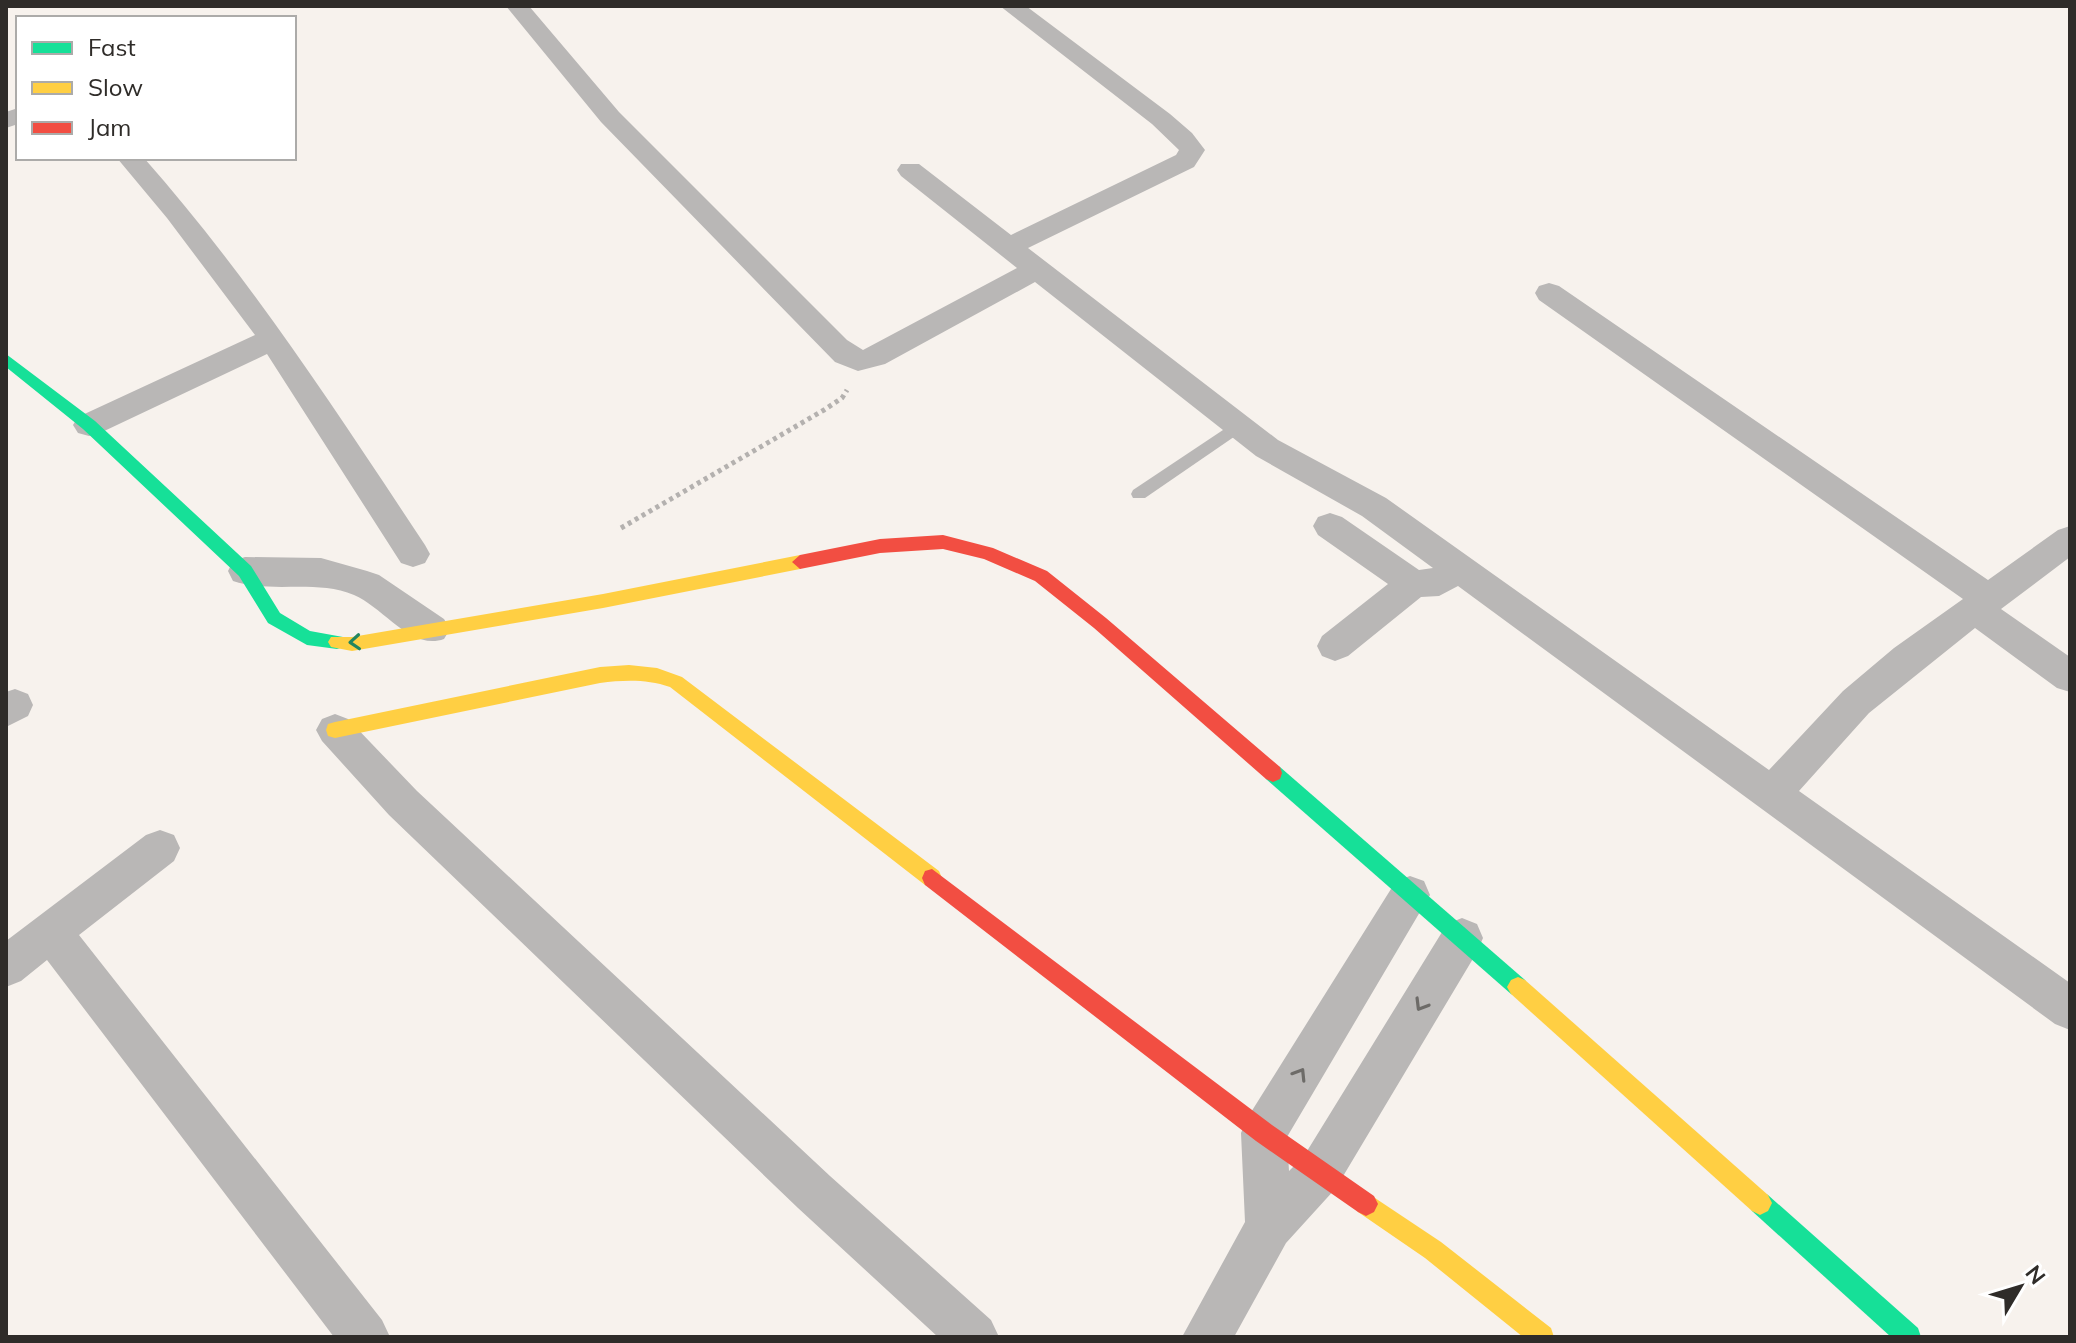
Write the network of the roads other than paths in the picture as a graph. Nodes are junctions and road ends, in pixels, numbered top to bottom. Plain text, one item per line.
1 (517, 6) edge
2 (1011, 6) edge
3 (132, 160) edge
4 (910, 170) dead end
5 (1010, 246) junction
6 (1039, 268) junction
7 (1549, 293) dead end
8 (273, 339) junction
9 (6, 359) edge
10 (89, 425) junction
11 (1238, 426) junction
12 (1139, 494) dead end
13 (1330, 526) dead end
14 (2070, 539) edge
15 (413, 554) dead end
16 (1458, 568) junction
17 (245, 571) junction
18 (1413, 584) junction
19 (1982, 604) junction
20 (432, 629) junction
21 (1335, 646) dead end
22 (2070, 677) edge
23 (335, 730) joint
24 (1771, 795) junction
25 (160, 848) dead end
26 (1410, 895) junction
27 (51, 932) junction
28 (1462, 938) junction
29 (6, 966) edge
30 (2070, 1009) edge
31 (1264, 1133) junction
32 (1320, 1172) junction
33 (1269, 1226) junction
34 (365, 1337) edge
35 (974, 1337) edge
36 (1207, 1337) edge
37 (1542, 1337) edge
38 (1909, 1337) edge

1 - 6 street
2 - 5 street
3 - 8 street
4 - 5 street
5 - 6 street
6 - 11 street
7 - 19 street
8 - 10 street
8 - 15 street
9 - 10 street
10 - 17 street
11 - 12 lane
11 - 16 street
13 - 18 street
14 - 19 street
16 - 18 street
16 - 24 street
17 - 20 street
20 -> 17 street
18 - 21 street
19 - 22 street
19 - 24 street
20 - 26 street
23 - 31 street
23 - 35 street
24 - 30 street
25 - 27 street
26 - 28 street
31 -> 26 street
27 - 29 street
27 - 34 street
28 -> 32 street
28 - 38 street
31 - 32 street
31 - 33 street
32 - 33 street
32 - 37 street
33 - 36 street

